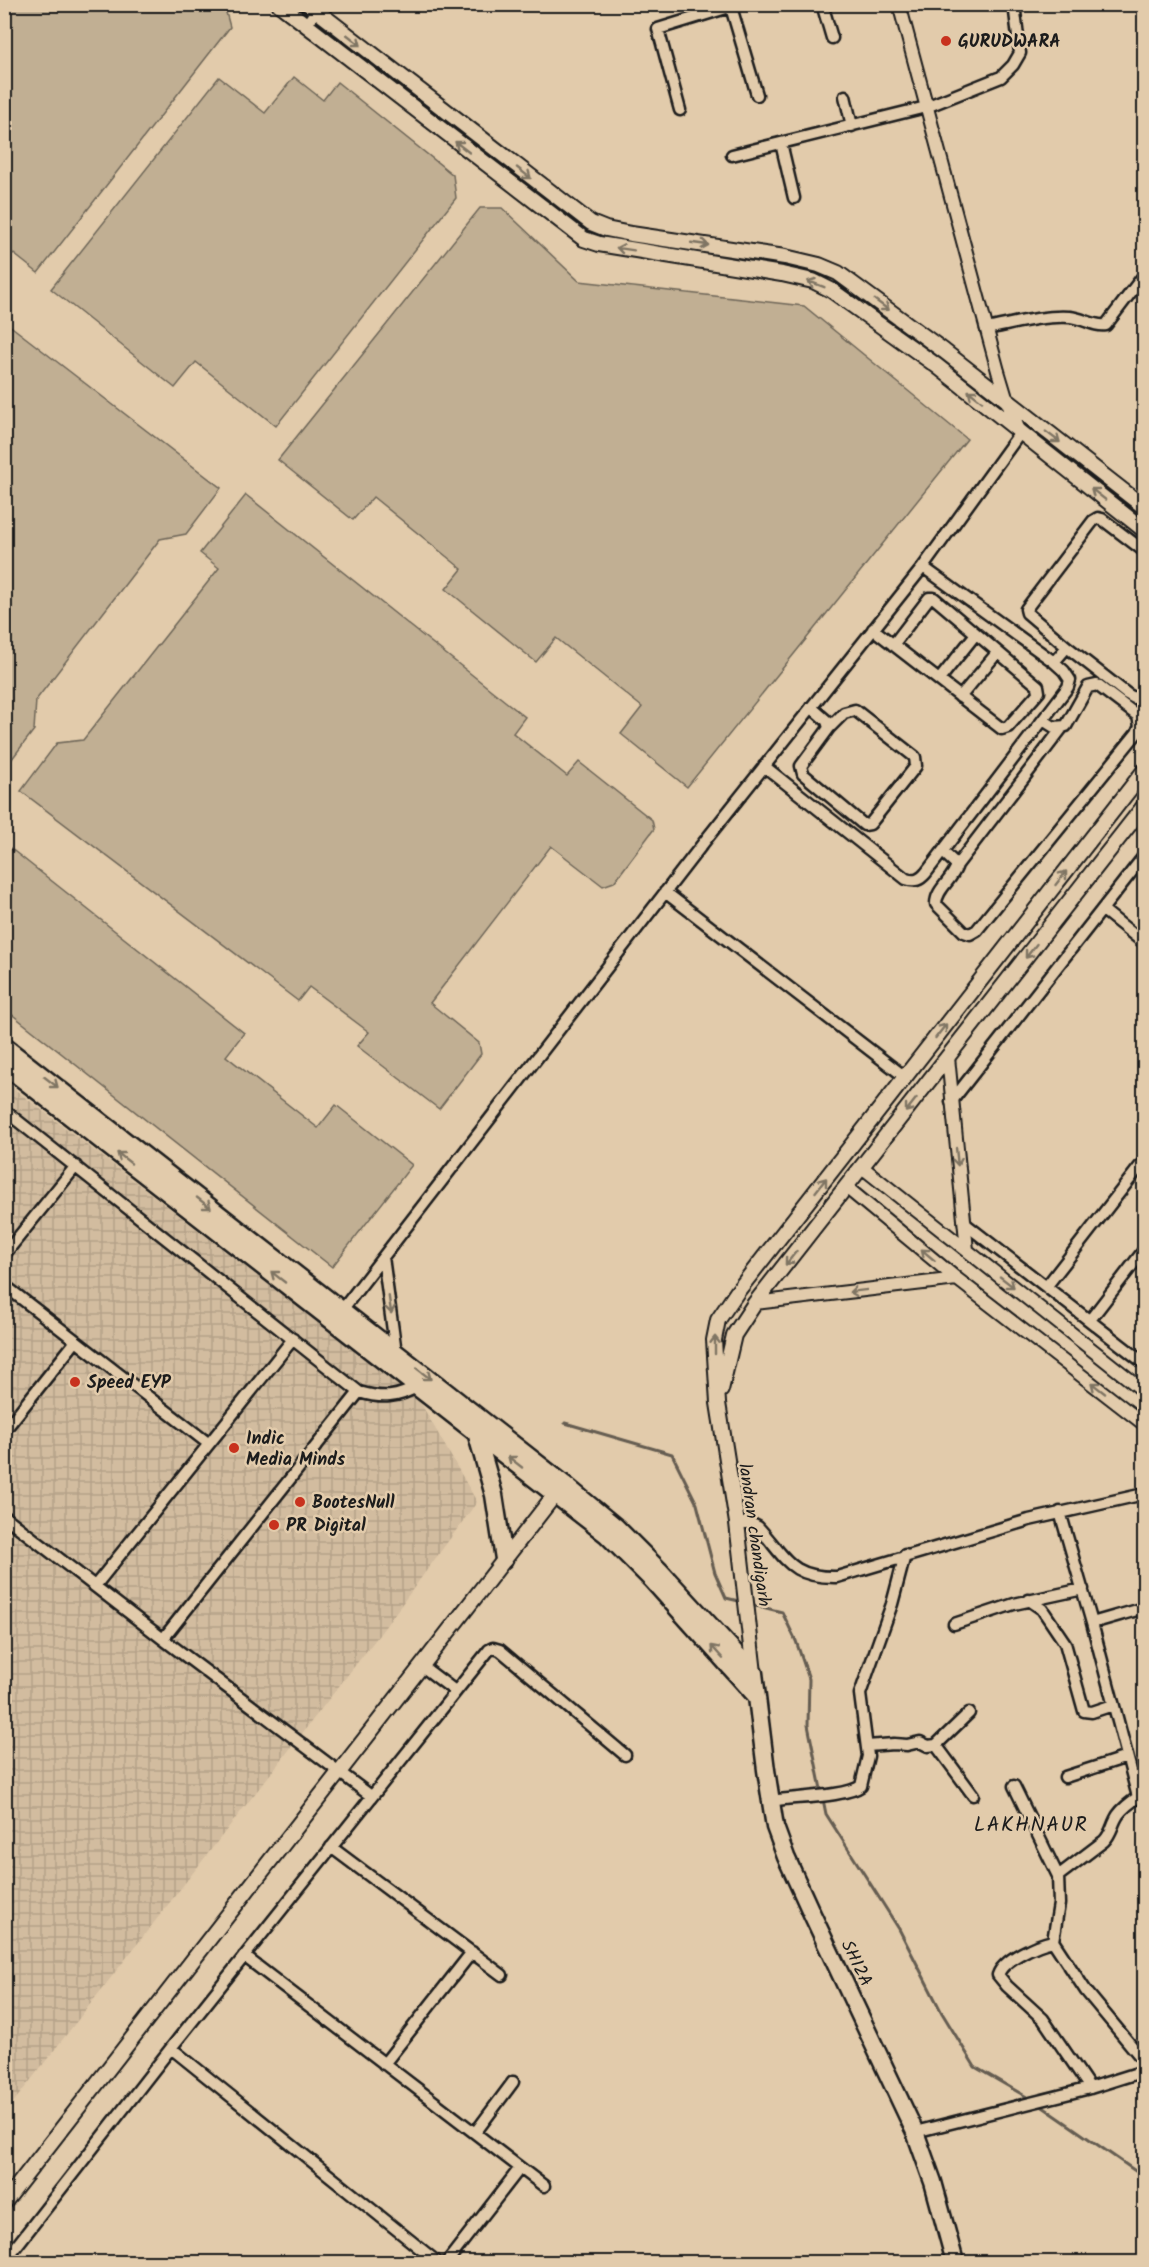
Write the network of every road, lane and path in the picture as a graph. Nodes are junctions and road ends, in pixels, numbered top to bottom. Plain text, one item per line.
1 (279, 4) edge
2 (822, 4) edge
3 (898, 4) edge
4 (1014, 4) edge
5 (735, 6) edge
6 (315, 7) edge
7 (295, 9) edge
8 (306, 25) junction
9 (832, 38) dead end
10 (758, 95) dead end
11 (845, 96) dead end
12 (926, 107) junction
13 (680, 110) dead end
14 (852, 126) junction
15 (780, 143) junction
16 (732, 155) dead end
17 (794, 198) dead end
18 (1144, 275) edge
19 (986, 329) junction
20 (1006, 401) junction
21 (1020, 433) junction
22 (1144, 507) edge
23 (1144, 530) edge
24 (1144, 551) edge
25 (923, 567) junction
26 (873, 629) junction
27 (975, 634) junction
28 (893, 645) junction
29 (1067, 647) junction
30 (997, 653) junction
31 (1054, 662) junction
32 (939, 680) junction
33 (1144, 696) edge
34 (960, 697) junction
35 (811, 707) junction
36 (1043, 720) junction
37 (829, 728) junction
38 (1062, 728) junction
39 (764, 766) junction
40 (1144, 771) edge
41 (1144, 806) edge
42 (943, 852) junction
43 (1144, 856) edge
44 (957, 866) junction
45 (665, 892) junction
46 (1103, 910) junction
47 (1144, 943) edge
48 (4, 1046) edge
49 (948, 1057) junction
50 (4, 1065) edge
51 (904, 1077) junction
52 (951, 1102) junction
53 (4, 1110) edge
54 (1144, 1161) edge
55 (76, 1166) junction
56 (862, 1167) junction
57 (846, 1187) junction
58 (964, 1223) junction
59 (967, 1250) junction
60 (1144, 1250) edge
61 (4, 1255) edge
62 (383, 1257) junction
63 (957, 1279) junction
64 (4, 1285) edge
65 (1046, 1287) junction
66 (755, 1304) junction
67 (338, 1316) junction
68 (1090, 1320) junction
69 (293, 1339) junction
70 (76, 1341) junction
71 (396, 1353) junction
72 (1144, 1363) edge
73 (418, 1386) junction
74 (1144, 1391) edge
75 (359, 1392) junction
76 (718, 1403) junction
77 (1144, 1424) edge
78 (4, 1431) edge
79 (476, 1431) junction
80 (209, 1444) junction
81 (560, 1489) junction
82 (1144, 1494) edge
83 (1060, 1512) junction
84 (4, 1516) edge
85 (736, 1523) junction
86 (905, 1555) junction
87 (504, 1559) junction
88 (95, 1586) junction
89 (1083, 1589) junction
90 (1029, 1600) junction
91 (1144, 1608) edge
92 (1092, 1623) junction
93 (954, 1624) dead end
94 (163, 1639) junction
95 (422, 1666) junction
96 (754, 1672) junction
97 (455, 1691) junction
98 (756, 1696) junction
99 (1113, 1705) junction
100 (969, 1713) dead end
101 (936, 1745) junction
102 (867, 1746) junction
103 (625, 1755) dead end
104 (1127, 1757) junction
105 (340, 1771) junction
106 (1065, 1777) dead end
107 (1014, 1786) dead end
108 (973, 1795) dead end
109 (1141, 1795) edge
110 (371, 1796) junction
111 (770, 1801) junction
112 (331, 1847) junction
113 (1059, 1876) junction
114 (1053, 1941) junction
115 (472, 1952) junction
116 (244, 1956) junction
117 (502, 1975) dead end
118 (171, 2048) junction
119 (1144, 2061) edge
120 (384, 2064) junction
121 (1144, 2071) edge
122 (513, 2082) dead end
123 (1090, 2088) junction
124 (915, 2132) junction
125 (475, 2133) junction
126 (520, 2168) junction
127 (544, 2186) dead end
128 (4, 2203) edge
129 (4, 2262) edge
130 (437, 2262) edge
131 (447, 2262) edge
132 (955, 2262) edge

1 - 7 main road
2 - 9 street
3 - 12 street
4 - 12 street
5 - 10 street
5 - 13 street
6 - 8 street
6 -> 20 main road
7 - 8 main road
21 -> 8 main road
11 - 14 street
12 - 14 street
12 - 19 street
14 - 15 street
15 - 16 street
15 - 17 street
18 - 19 street
19 - 20 street
20 - 21 street
20 -> 22 main road
23 -> 21 main road
21 - 25 street
24 - 29 street
25 - 26 street
25 - 31 street
26 - 28 street
26 - 35 street
27 - 28 street
27 - 30 street
27 - 32 street
28 - 32 street
29 - 31 street
29 - 33 street
30 - 34 street
30 - 34 street
31 - 36 street
32 - 34 street
35 - 37 street
35 - 39 street
36 - 38 street
36 - 42 street
37 - 37 street
38 - 44 street
38 - 44 street
39 - 42 street
39 - 45 street
51 -> 40 main road, landran chandigarh
41 -> 49 main road
42 - 44 street
43 - 46 street
45 - 51 street
45 - 62 street
46 - 47 street
46 - 52 street
48 -> 67 main road
49 - 52 street
49 -> 56 main road
67 -> 50 main road
76 -> 51 main road, landran chandigarh
52 -> 58 street
53 - 55 street
54 - 65 street
55 - 61 street
55 - 69 street
56 - 57 main road
56 - 59 street
63 -> 57 street
57 -> 66 main road
58 - 59 street
58 - 65 street
59 -> 74 street
60 - 68 street
62 - 67 street
62 -> 71 street
63 -> 66 street
77 -> 63 street
64 - 70 street
65 - 68 street
66 - 76 main road
67 - 71 main road
67 - 73 main road
68 - 72 street
69 - 75 street
69 - 80 street
70 - 78 street
70 - 80 street
71 -> 81 main road
73 - 75 street
73 - 79 main road
75 - 94 street
76 - 85 main road, landran chandigarh
81 -> 79 main road
79 - 87 main road
80 - 88 street
81 - 87 main road
81 - 96 main road
98 -> 81 main road
82 - 83 street
83 - 86 street
83 - 89 street
84 - 88 street
85 - 86 street
85 - 96 main road, landran chandigarh
86 - 102 street
87 - 95 main road
88 - 94 street
89 - 90 street
89 - 92 street
90 - 93 street
90 - 99 street
91 - 92 street
92 - 99 street
94 - 105 street
95 - 97 street
95 - 105 main road
96 - 98 main road, SH12A / SH12A
97 - 103 street
97 - 110 street
98 - 111 main road, SH12A / SH12A
99 - 104 street
100 - 101 street
101 - 102 street
101 - 108 street
102 - 111 street
104 - 106 street
104 - 109 street
105 - 110 street
105 - 128 main road
107 - 113 street
109 - 113 street
110 - 112 street
111 - 124 main road, SH12A / SH12A
112 - 115 street
112 - 116 street
113 - 114 street
114 - 119 street
114 - 123 street
115 - 117 street
115 - 120 street
116 - 118 street
116 - 120 street
118 - 129 street
118 - 130 street
120 - 125 street
121 - 123 street
122 - 125 street
123 - 124 street
124 - 132 main road, SH12A / SH12A
125 - 126 street
126 - 127 street
126 - 131 street

